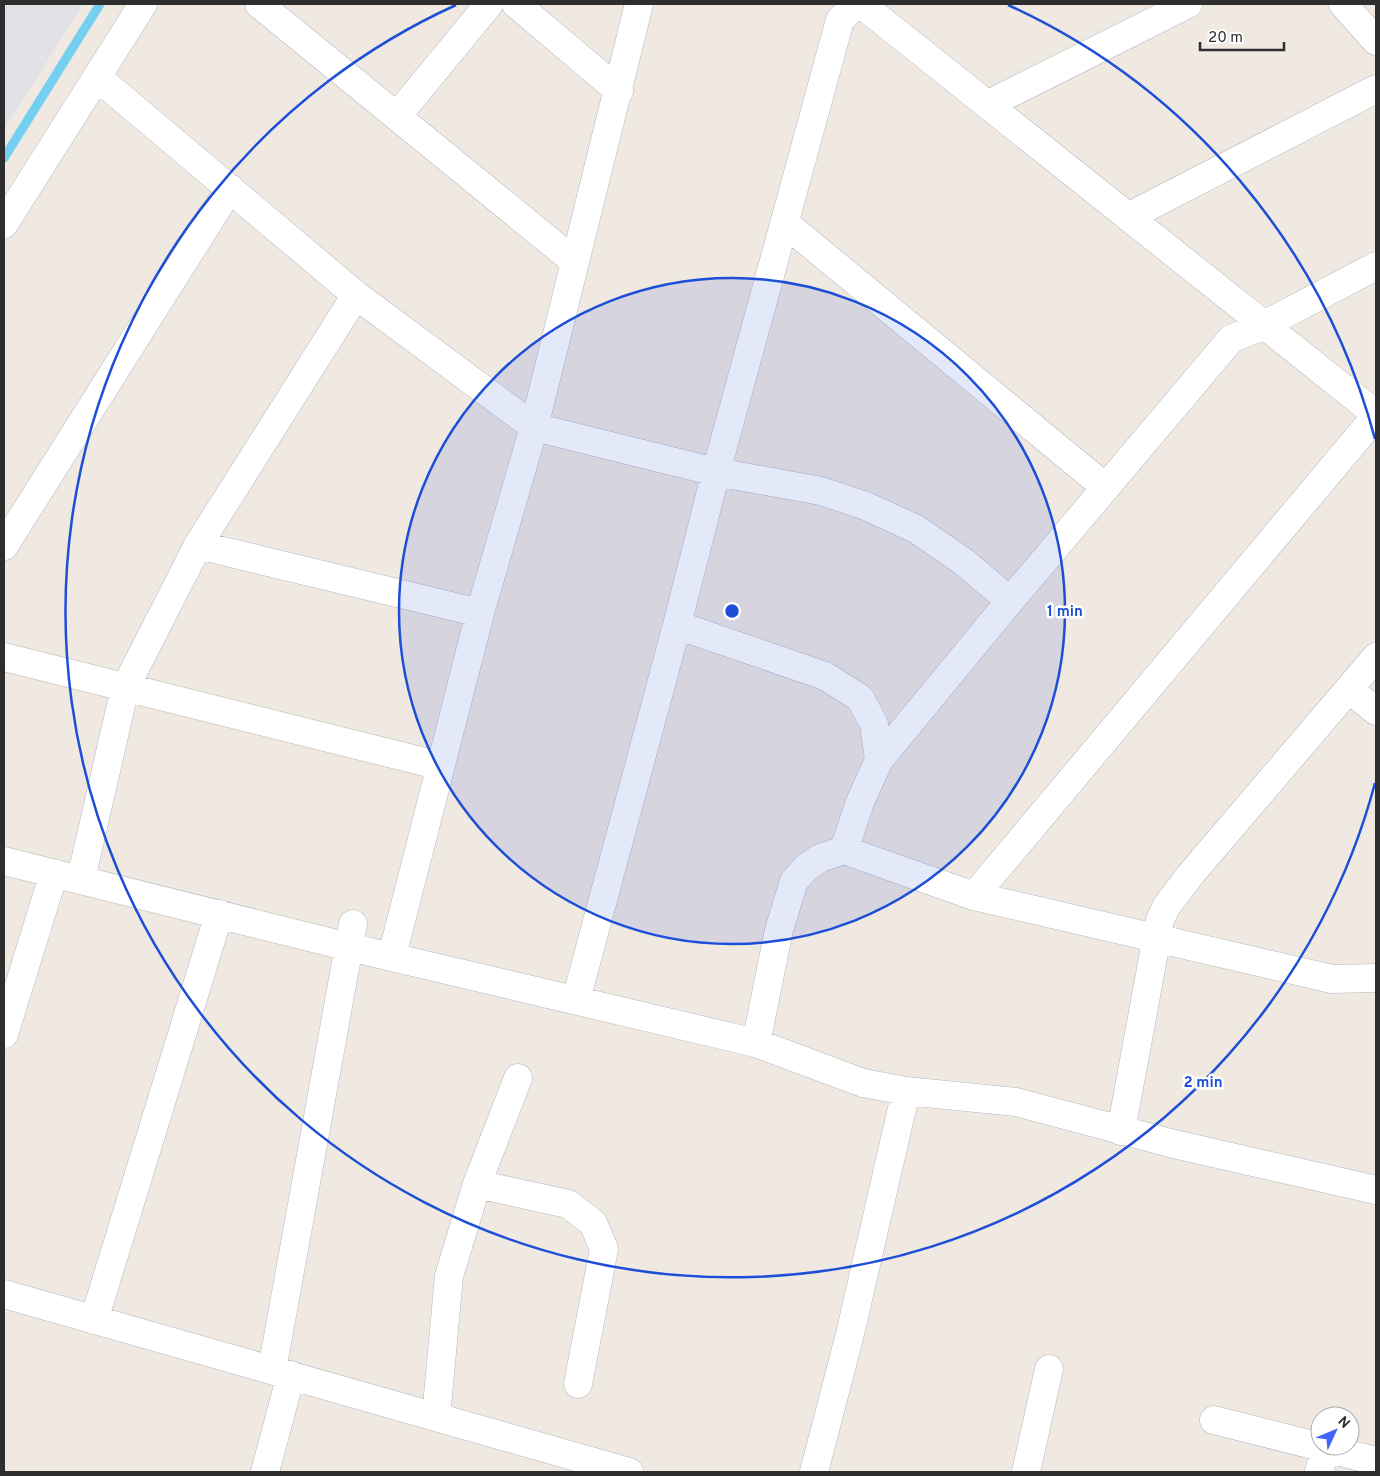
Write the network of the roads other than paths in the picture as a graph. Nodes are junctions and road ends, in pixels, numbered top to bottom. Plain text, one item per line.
1 (143, 4) edge
2 (259, 4) edge
3 (489, 4) edge
4 (516, 4) edge
5 (639, 4) edge
6 (856, 4) edge
7 (860, 4) edge
8 (1188, 4) edge
9 (1343, 4) edge
10 (1376, 41) edge
11 (97, 77) junction
12 (1376, 89) edge
13 (619, 91) junction
14 (989, 104) junction
15 (397, 116) junction
16 (230, 188) junction
17 (1128, 217) junction
18 (4, 224) edge
19 (786, 224) junction
20 (574, 261) junction
21 (1376, 266) edge
22 (356, 295) junction
23 (1264, 325) junction
24 (1376, 415) edge
25 (534, 427) junction
26 (716, 472) junction
27 (1105, 486) junction
28 (198, 545) junction
29 (4, 546) edge
30 (1010, 601) junction
31 (480, 613) junction
32 (677, 625) junction
33 (4, 657) edge
34 (1376, 657) edge
35 (125, 688) junction
36 (1349, 689) junction
37 (1376, 711) edge
38 (879, 760) junction
39 (441, 766) junction
40 (844, 850) junction
41 (4, 861) edge
42 (54, 872) junction
43 (81, 879) junction
44 (974, 896) junction
45 (219, 914) junction
46 (351, 936) junction
47 (1157, 939) junction
48 (392, 956) junction
49 (1376, 978) edge
50 (576, 1000) junction
51 (4, 1034) edge
52 (756, 1043) junction
53 (518, 1078) dead end
54 (906, 1091) junction
55 (1121, 1130) junction
56 (477, 1184) junction
57 (1376, 1190) edge
58 (4, 1294) edge
59 (94, 1320) junction
60 (1049, 1369) dead end
61 (281, 1373) junction
62 (578, 1384) dead end
63 (436, 1418) junction
64 (1214, 1420) dead end
65 (1322, 1460) edge
66 (1376, 1461) edge
67 (265, 1472) edge
68 (629, 1472) edge
69 (814, 1472) edge
70 (1026, 1472) edge

1 - 11 street
2 - 15 street
3 - 15 street
4 - 13 street
5 - 13 street
6 - 19 street
7 - 14 street
8 - 14 street
9 - 10 street
11 - 16 street
11 - 18 street
12 - 17 street
13 - 20 street
14 - 17 street
15 - 20 street
16 - 22 street
16 - 29 street
17 - 23 street
19 - 26 street
19 - 27 street
20 - 25 street
21 - 23 street
22 - 25 street
22 - 28 street
23 - 24 street
23 - 27 street
24 - 44 street
25 - 26 street
25 - 31 street
26 - 30 street
26 - 32 street
27 - 30 street
28 - 31 street
28 - 35 street
30 - 38 street
31 - 39 street
32 - 38 street
32 - 50 street
33 - 35 street
34 - 36 street
35 - 39 street
35 - 43 street
36 - 37 street
36 - 47 street
38 - 40 street
39 - 48 street
40 - 44 street
40 - 52 street
41 - 42 street
42 - 43 street
42 - 51 street
43 - 45 street
44 - 47 street
45 - 46 street
45 - 59 street
46 - 48 street
46 - 61 street
47 - 49 street
47 - 55 street
48 - 50 street
50 - 52 street
52 - 54 street
53 - 56 street
54 - 55 street
54 - 69 street
55 - 57 street
56 - 62 street
56 - 63 street
58 - 59 street
59 - 61 street
60 - 70 street
61 - 63 street
61 - 67 street
63 - 68 street
64 - 65 street
65 - 66 street

